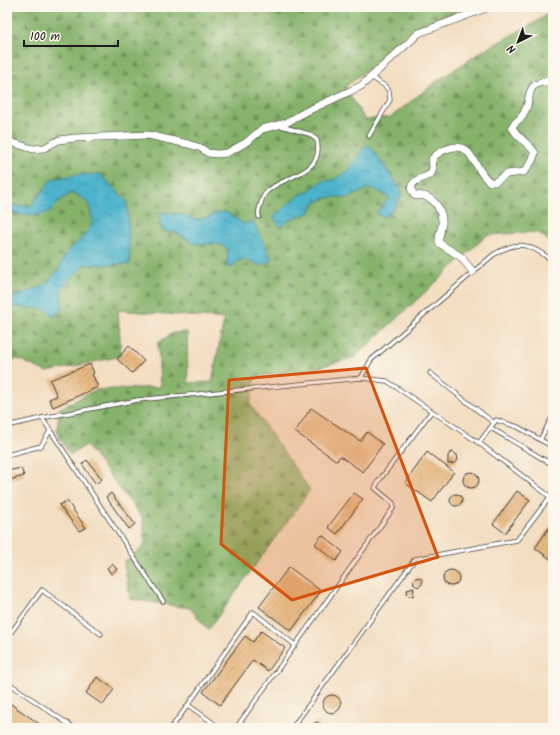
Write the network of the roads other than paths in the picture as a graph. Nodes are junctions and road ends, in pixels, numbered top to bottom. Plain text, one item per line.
1 (489, 7) edge
2 (370, 77) junction
3 (553, 81) edge
4 (278, 125) junction
5 (369, 136) dead end
6 (7, 141) edge
7 (259, 218) dead end
8 (553, 261) edge
9 (473, 272) junction
10 (430, 373) dead end
11 (361, 378) junction
12 (431, 412) junction
13 (553, 416) edge
14 (42, 418) junction
15 (494, 423) junction
16 (7, 426) edge
17 (491, 428) junction
18 (50, 431) junction
19 (540, 440) junction
20 (479, 443) junction
21 (553, 447) edge
22 (7, 455) edge
23 (553, 455) edge
24 (552, 497) edge
25 (163, 601) dead end
26 (101, 634) dead end
27 (7, 638) edge
28 (295, 645) junction
29 (7, 682) edge
30 (188, 705) junction
31 (74, 728) edge
32 (171, 728) edge
33 (220, 728) edge
34 (236, 728) edge
35 (292, 728) edge

1 - 2 street
2 - 4 street
2 - 5 lane
3 - 9 street
4 - 6 street
4 - 7 lane
8 - 9 lane
9 - 11 lane
10 - 15 lane
11 - 12 lane
11 - 14 lane
12 - 20 lane
12 - 28 lane
13 - 19 lane
14 - 16 lane
14 - 18 lane
15 - 17 lane
15 - 19 lane
17 - 20 lane
17 - 23 lane
18 - 22 lane
18 - 25 lane
19 - 21 lane
20 - 24 lane
24 - 35 lane
26 - 27 lane
28 - 30 lane
28 - 34 lane
29 - 31 lane
30 - 32 lane
30 - 33 lane

